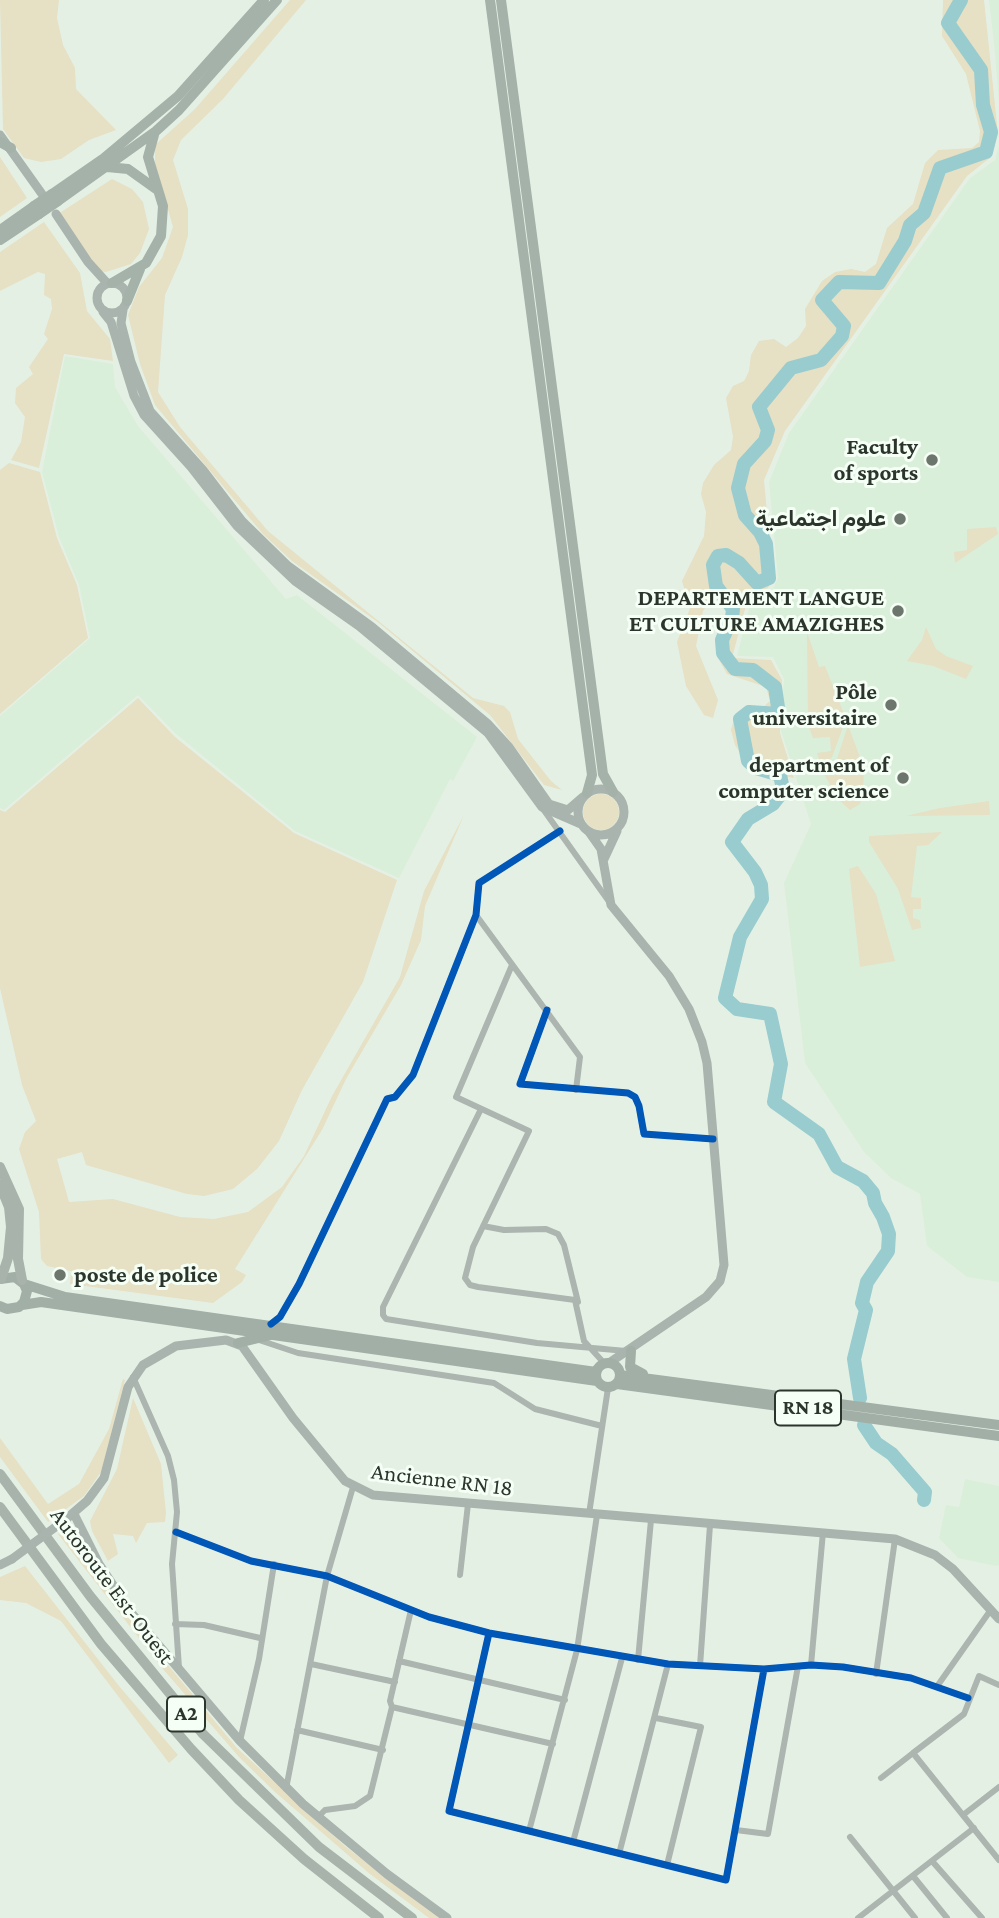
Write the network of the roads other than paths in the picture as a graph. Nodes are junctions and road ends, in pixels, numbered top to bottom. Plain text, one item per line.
1 (264, 0) edge
2 (276, 0) edge
3 (491, 0) edge
4 (501, 0) edge
5 (156, 131) junction
6 (0, 135) edge
7 (0, 142) edge
8 (11, 148) junction
9 (107, 167) junction
10 (156, 189) junction
11 (51, 196) junction
12 (37, 210) junction
13 (56, 214) dead end
14 (0, 230) edge
15 (0, 240) edge
16 (88, 262) junction
17 (140, 269) junction
18 (110, 283) junction
19 (97, 294) junction
20 (125, 305) junction
21 (103, 312) junction
22 (613, 792) junction
23 (585, 795) junction
24 (542, 807) junction
25 (622, 823) junction
26 (581, 824) junction
27 (559, 831) junction
28 (589, 832) junction
29 (604, 861) junction
30 (611, 905) junction
31 (476, 915) junction
32 (512, 965) junction
33 (547, 1010) junction
34 (576, 1090) junction
35 (481, 1109) junction
36 (712, 1139) junction
37 (0, 1167) edge
38 (0, 1185) edge
39 (483, 1226) junction
40 (0, 1279) edge
41 (23, 1282) junction
42 (578, 1302) junction
43 (22, 1305) junction
44 (0, 1306) edge
45 (282, 1312) junction
46 (290, 1327) junction
47 (273, 1329) junction
48 (257, 1340) junction
49 (238, 1343) junction
50 (593, 1350) junction
51 (629, 1352) junction
52 (607, 1363) junction
53 (596, 1376) junction
54 (133, 1377) junction
55 (616, 1379) junction
56 (677, 1383) junction
57 (602, 1426) junction
58 (998, 1434) edge
59 (0, 1474) edge
60 (353, 1487) junction
61 (468, 1504) junction
62 (0, 1507) edge
63 (74, 1514) junction
64 (593, 1514) junction
65 (650, 1520) junction
66 (710, 1525) junction
67 (176, 1532) junction
68 (823, 1532) junction
69 (895, 1539) junction
70 (274, 1564) junction
71 (0, 1565) edge
72 (327, 1576) junction
73 (460, 1576) dead end
74 (411, 1610) junction
75 (990, 1611) junction
76 (999, 1619) edge
77 (175, 1624) junction
78 (489, 1633) junction
79 (260, 1639) junction
80 (577, 1650) junction
81 (622, 1658) junction
82 (638, 1660) junction
83 (399, 1661) junction
84 (311, 1664) junction
85 (668, 1664) junction
86 (811, 1664) junction
87 (700, 1666) junction
88 (798, 1666) junction
89 (764, 1669) junction
90 (179, 1670) junction
91 (876, 1674) junction
92 (479, 1678) junction
93 (395, 1682) junction
94 (938, 1685) junction
95 (999, 1685) edge
96 (968, 1698) junction
97 (565, 1700) junction
98 (392, 1707) junction
99 (656, 1718) junction
100 (469, 1725) junction
101 (297, 1730) junction
102 (240, 1741) junction
103 (553, 1744) junction
104 (383, 1750) junction
105 (914, 1753) junction
106 (881, 1778) dead end
107 (999, 1787) edge
108 (286, 1789) junction
109 (963, 1815) junction
110 (318, 1817) junction
111 (974, 1828) junction
112 (736, 1830) junction
113 (529, 1831) junction
114 (850, 1837) dead end
115 (573, 1842) junction
116 (619, 1854) junction
117 (999, 1860) edge
118 (932, 1861) junction
119 (667, 1865) junction
120 (913, 1876) junction
121 (894, 1891) junction
122 (379, 1918) edge
123 (412, 1918) edge
124 (447, 1918) edge
125 (858, 1918) edge
126 (915, 1918) edge
127 (947, 1918) edge
128 (982, 1918) edge

1 - 11 highway
2 - 5 highway
3 - 23 highway
4 - 22 highway
5 - 9 highway
5 - 10 highway
6 - 8 main road
7 - 8 highway
8 - 11 main road
9 - 10 highway
9 - 11 highway
10 - 17 highway
11 - 12 highway, bridge
12 - 14 highway
12 - 15 highway
13 - 16 main road
16 - 18 main road
16 - 19 main road
17 - 18 highway
17 - 20 highway
18 - 19 main road
18 - 20 main road
19 - 21 main road
20 - 21 main road
20 - 23 main road
21 - 24 main road
22 - 23 main road
22 - 25 main road
23 - 26 main road
24 - 26 main road
24 - 27 street
25 - 28 main road
25 - 29 main road
26 - 28 main road
27 - 30 street
27 - 31 street
28 - 29 main road
29 - 30 main road
30 - 36 main road
31 - 32 street
31 - 45 street
32 - 33 street
32 - 35 street
33 - 34 street
33 - 34 street
34 - 36 street
35 - 39 street
35 - 50 street
36 - 51 main road
37 - 41 highway
38 - 40 highway
39 - 42 street
39 - 42 street
40 - 41 main road
41 - 43 main road
41 - 47 main road
42 - 50 street
43 - 44 main road
43 - 47 main road
45 - 46 street
45 - 47 street
46 - 47 main road
46 - 53 main road
47 - 48 main road
47 - 53 main road
48 - 49 main road
48 - 57 street
49 - 54 main road
49 - 60 main road, Ancienne RN 18
50 - 51 street
50 - 52 street
51 - 52 main road
51 - 55 main road
51 - 56 main road
52 - 53 main road
52 - 55 main road
53 - 55 main road
54 - 63 main road
54 - 67 street
55 - 56 main road, RN 18
55 - 57 street
55 - 58 main road, RN 18
56 - 58 main road, RN 18
57 - 64 street
59 - 123 highway, Autoroute Est-Ouest / A2
60 - 61 main road, Ancienne RN 18
60 - 72 street
61 - 64 main road, Ancienne RN 18
61 - 73 street
62 - 122 highway, Autoroute Est-Ouest / A2
63 - 71 main road, bridge
63 - 90 main road
64 - 65 main road, Ancienne RN 18
64 - 80 street
65 - 66 main road, Ancienne RN 18
65 - 82 street
66 - 68 main road, Ancienne RN 18
66 - 87 street
67 - 70 street
67 - 77 street
68 - 69 main road, Ancienne RN 18
68 - 86 street
69 - 75 main road, Ancienne RN 18
69 - 91 street
70 - 72 street
70 - 79 street
72 - 74 street
72 - 84 street
74 - 78 street
74 - 83 street
75 - 76 main road, Ancienne RN 18
75 - 94 street
77 - 79 street
77 - 90 street
78 - 80 street
78 - 92 street
79 - 102 street
80 - 81 street
80 - 97 street
81 - 82 street
81 - 115 street
82 - 85 street
83 - 92 street
83 - 93 street
84 - 93 street
84 - 101 street
85 - 87 street
85 - 99 street
86 - 88 street
86 - 91 street
87 - 89 street
88 - 89 street
88 - 112 street
89 - 112 street
90 - 102 main road
91 - 94 street
92 - 97 street
92 - 100 street
93 - 98 street
94 - 96 street
95 - 96 street
96 - 105 street
97 - 103 street
98 - 100 street
98 - 104 street
99 - 116 street
99 - 119 street
100 - 103 street
100 - 113 street
101 - 104 street
101 - 108 street
102 - 108 main road
103 - 113 street
104 - 110 street
105 - 106 street
105 - 109 street
107 - 109 street
108 - 110 main road
109 - 111 street
110 - 124 main road
111 - 117 street
111 - 118 street
112 - 119 street
113 - 115 street
114 - 121 street
115 - 116 street
116 - 119 street
118 - 120 street
118 - 128 street
120 - 121 street
120 - 127 street
121 - 125 street
121 - 126 street

